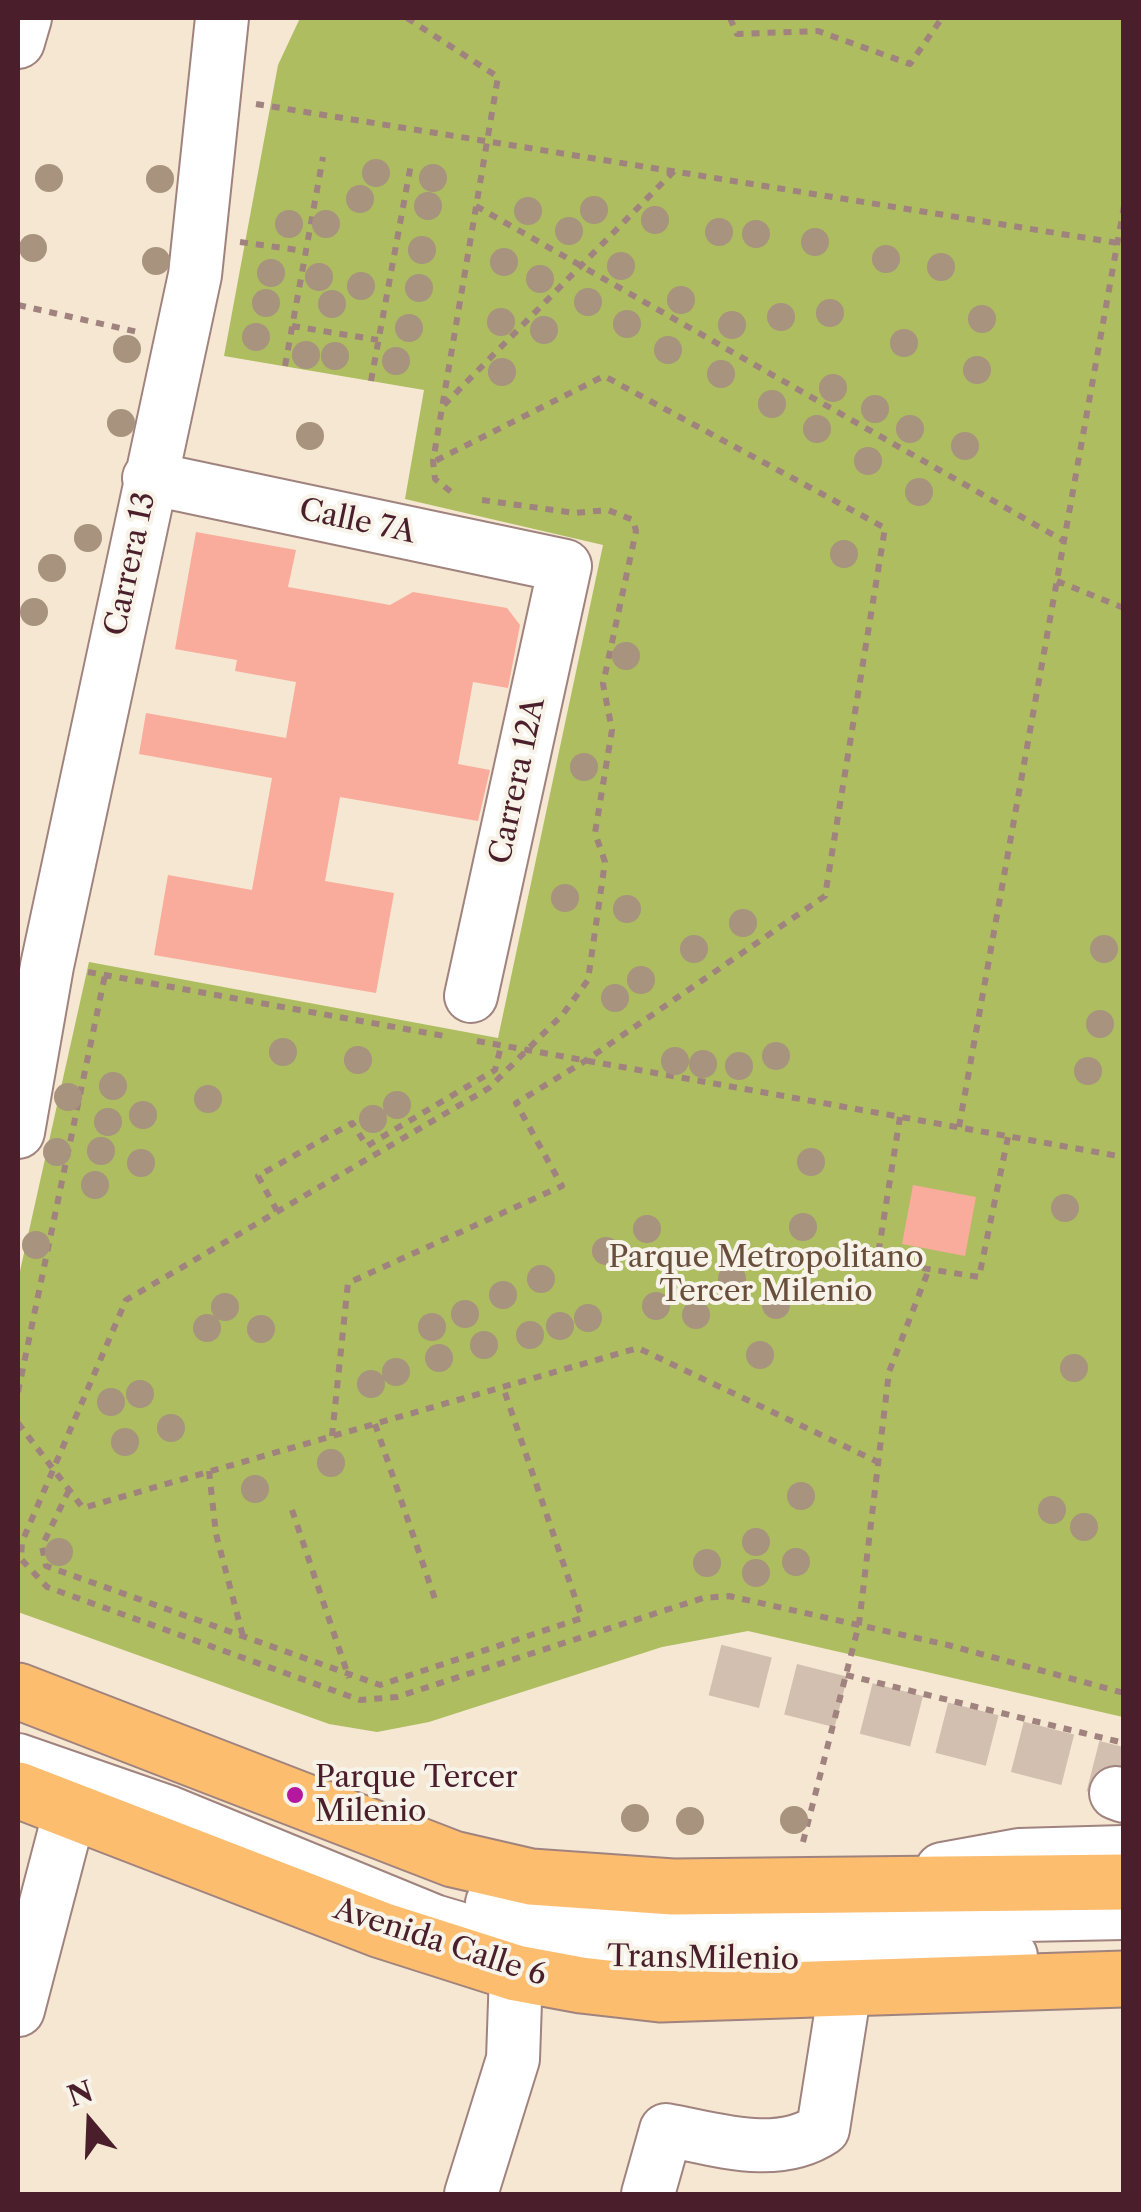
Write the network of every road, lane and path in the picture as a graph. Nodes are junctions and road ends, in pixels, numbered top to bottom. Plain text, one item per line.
1 (25, 18) edge
2 (222, 18) edge
3 (407, 18) edge
4 (730, 18) edge
5 (942, 18) edge
6 (18, 42) edge
7 (212, 96) junction
8 (488, 141) junction
9 (323, 157) dead end
10 (411, 164) dead end
11 (674, 171) junction
12 (476, 206) junction
13 (1124, 206) edge
14 (1120, 243) edge
15 (581, 265) junction
16 (18, 305) edge
17 (292, 326) junction
18 (155, 336) dead end
19 (378, 340) junction
20 (285, 366) dead end
21 (371, 381) dead end
22 (443, 406) junction
23 (434, 462) junction
24 (149, 478) junction
25 (458, 496) dead end
26 (477, 499) dead end
27 (1064, 541) junction
28 (564, 566) joint
29 (1057, 581) junction
30 (1124, 608) edge
31 (47, 966) junction
32 (105, 975) junction
33 (471, 996) dead end
34 (501, 1046) junction
35 (526, 1050) junction
36 (586, 1062) junction
37 (900, 1117) junction
38 (19, 1118) edge
39 (959, 1128) junction
40 (1008, 1137) junction
41 (1124, 1157) edge
42 (277, 1211) junction
43 (930, 1270) junction
44 (504, 1387) junction
45 (18, 1392) edge
46 (18, 1423) edge
47 (375, 1424) junction
48 (332, 1436) junction
49 (878, 1462) junction
50 (53, 1470) junction
51 (210, 1471) junction
52 (68, 1490) junction
53 (292, 1510) dead end
54 (436, 1602) dead end
55 (859, 1624) junction
56 (244, 1640) junction
57 (846, 1676) junction
58 (348, 1678) junction
59 (18, 1691) edge
60 (1124, 1693) edge
61 (18, 1730) edge
62 (18, 1760) edge
63 (1121, 1778) edge
64 (18, 1790) edge
65 (84, 1814) junction
66 (802, 1845) dead end
67 (1124, 1852) edge
68 (1124, 1882) edge
69 (896, 1886) junction
70 (1124, 1913) edge
71 (1124, 1955) edge
72 (516, 1972) junction
73 (1124, 1979) edge
74 (842, 2008) dead end
75 (18, 2010) edge
76 (472, 2194) edge
77 (648, 2194) edge

1 - 6 street
2 - 7 street, Carrera 13
3 - 8 path
4 - 5 path
7 - 8 path
7 - 24 street, Carrera 13
8 - 11 path
8 - 12 path
9 - 17 path
10 - 19 path
11 - 14 path
11 - 15 path
12 - 15 path
12 - 22 path
13 - 14 path
14 - 27 path
15 - 22 path
15 - 27 path
16 - 18 path
17 - 19 path
17 - 20 path
19 - 21 path
22 - 23 path
23 - 25 path
23 - 36 path
24 - 28 street, Calle 7A
24 - 31 street, Carrera 13
26 - 35 path
27 - 29 path
28 - 33 street, Carrera 12A
29 - 30 path
29 - 39 path
31 - 32 path
31 - 38 street, Carrera 13
32 - 34 path
32 - 45 path
34 - 35 path
34 - 42 path
35 - 36 path
35 - 42 path
36 - 37 path
36 - 48 path
37 - 39 path
37 - 43 path
39 - 40 path
40 - 41 path
40 - 43 path
42 - 50 path
43 - 49 path
44 - 47 path
44 - 49 path
44 - 58 path
46 - 50 path
47 - 48 path
47 - 54 path
48 - 51 path
49 - 55 path
50 - 52 path
50 - 55 path
51 - 52 path
51 - 56 path
52 - 56 path
53 - 58 path
55 - 57 path
55 - 60 path
56 - 58 path
57 - 63 path
57 - 66 path
59 - 69 main road
61 - 70 street, TransMilenio
62 - 71 street, TransMilenio
64 - 65 main road, Avenida Calle 6
65 - 72 main road, Avenida Calle 6
65 - 75 street
67 - 69 street
68 - 69 main road
72 - 73 main road, Avenida Calle 6
72 - 76 street
74 - 77 street

